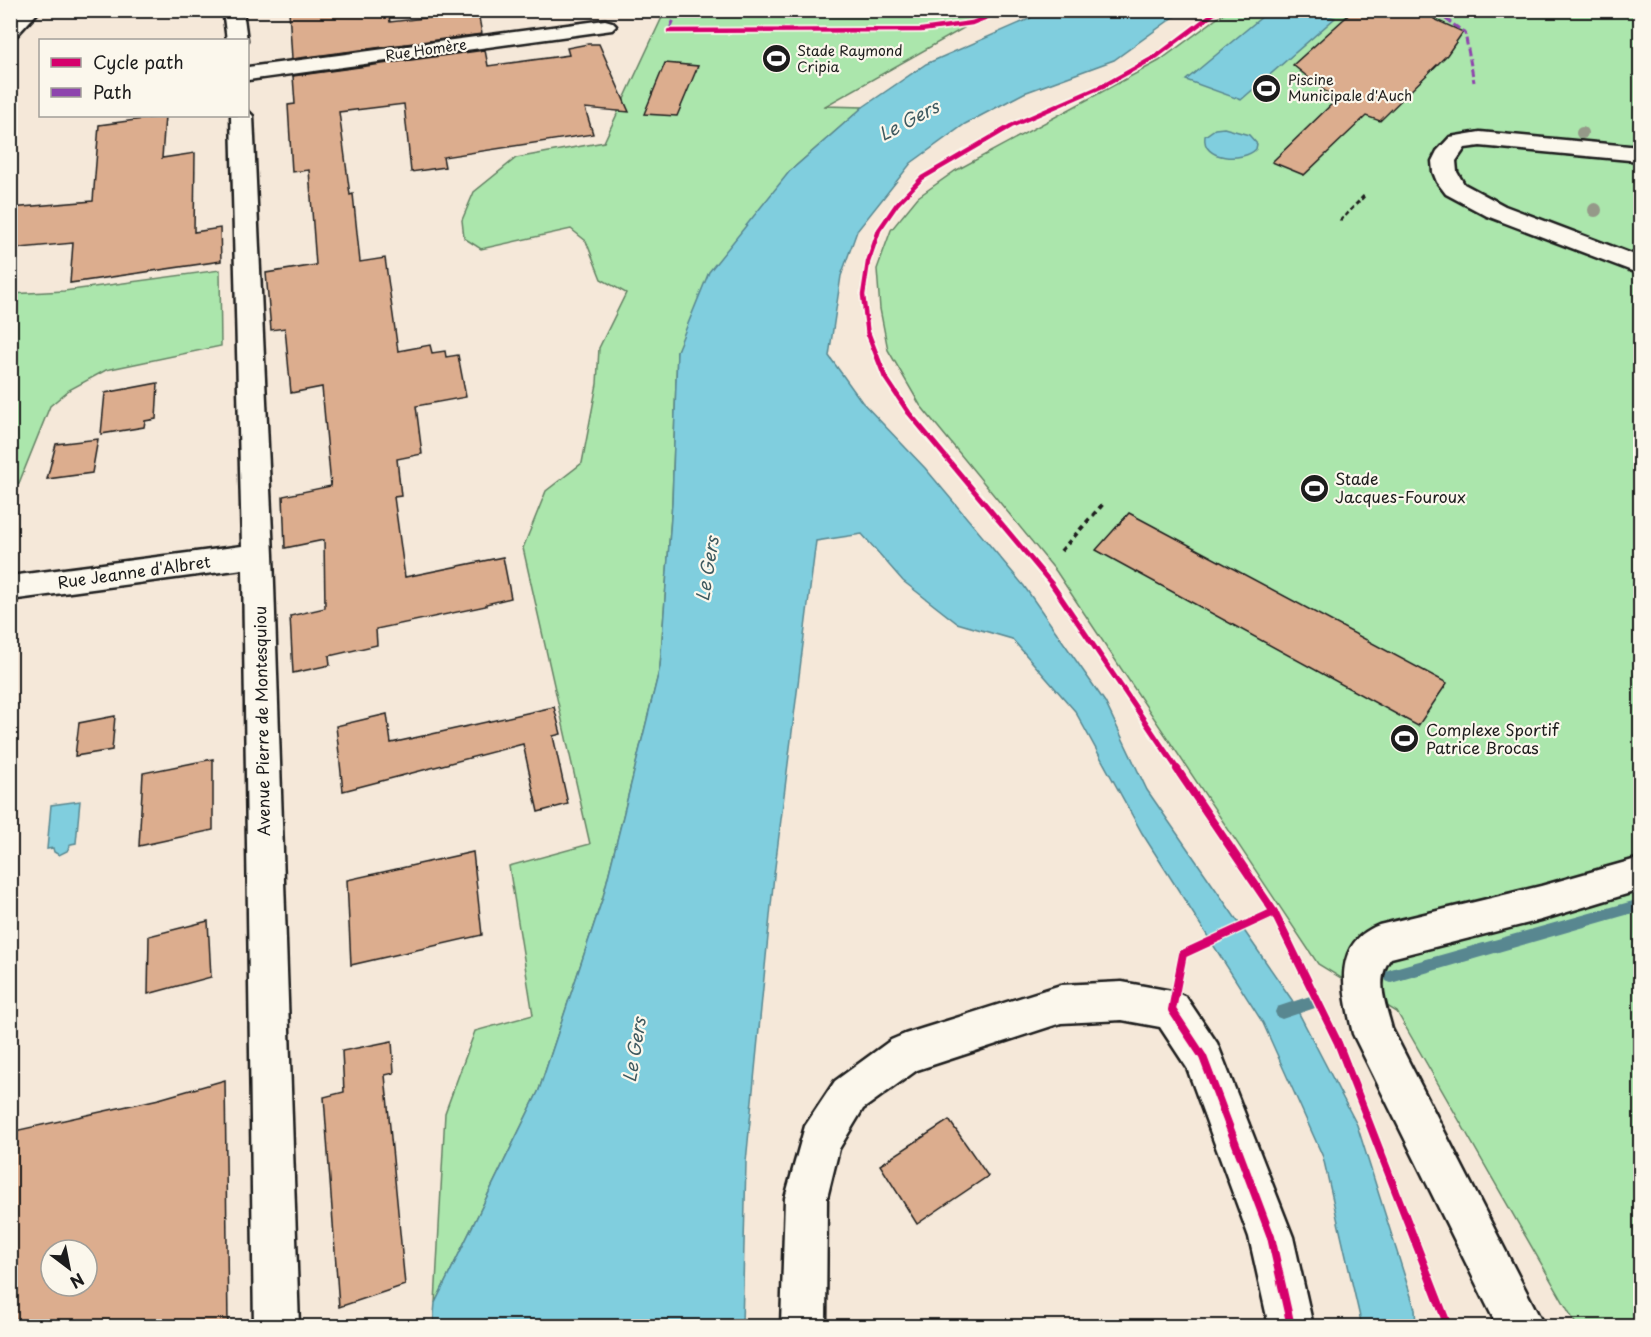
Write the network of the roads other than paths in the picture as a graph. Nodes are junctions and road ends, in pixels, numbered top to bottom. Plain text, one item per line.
1 (233, 10) edge
2 (29, 12) edge
3 (605, 26) dead end
4 (10, 31) edge
5 (237, 39) edge
6 (249, 74) edge
7 (242, 117) edge
8 (1641, 154) edge
9 (1641, 266) edge
10 (258, 555) junction
11 (10, 588) edge
12 (1641, 874) edge
13 (277, 1326) edge
14 (803, 1326) edge
15 (1291, 1326) edge
16 (1521, 1326) edge

1 - 5 street
2 - 4 street
3 - 6 street, Rue Homère
7 - 10 street, Avenue Pierre de Montesquiou
8 - 9 street
10 - 11 street, Rue Jeanne d'Albret
10 - 13 street, Avenue Pierre de Montesquiou
12 - 16 street
14 - 15 street

